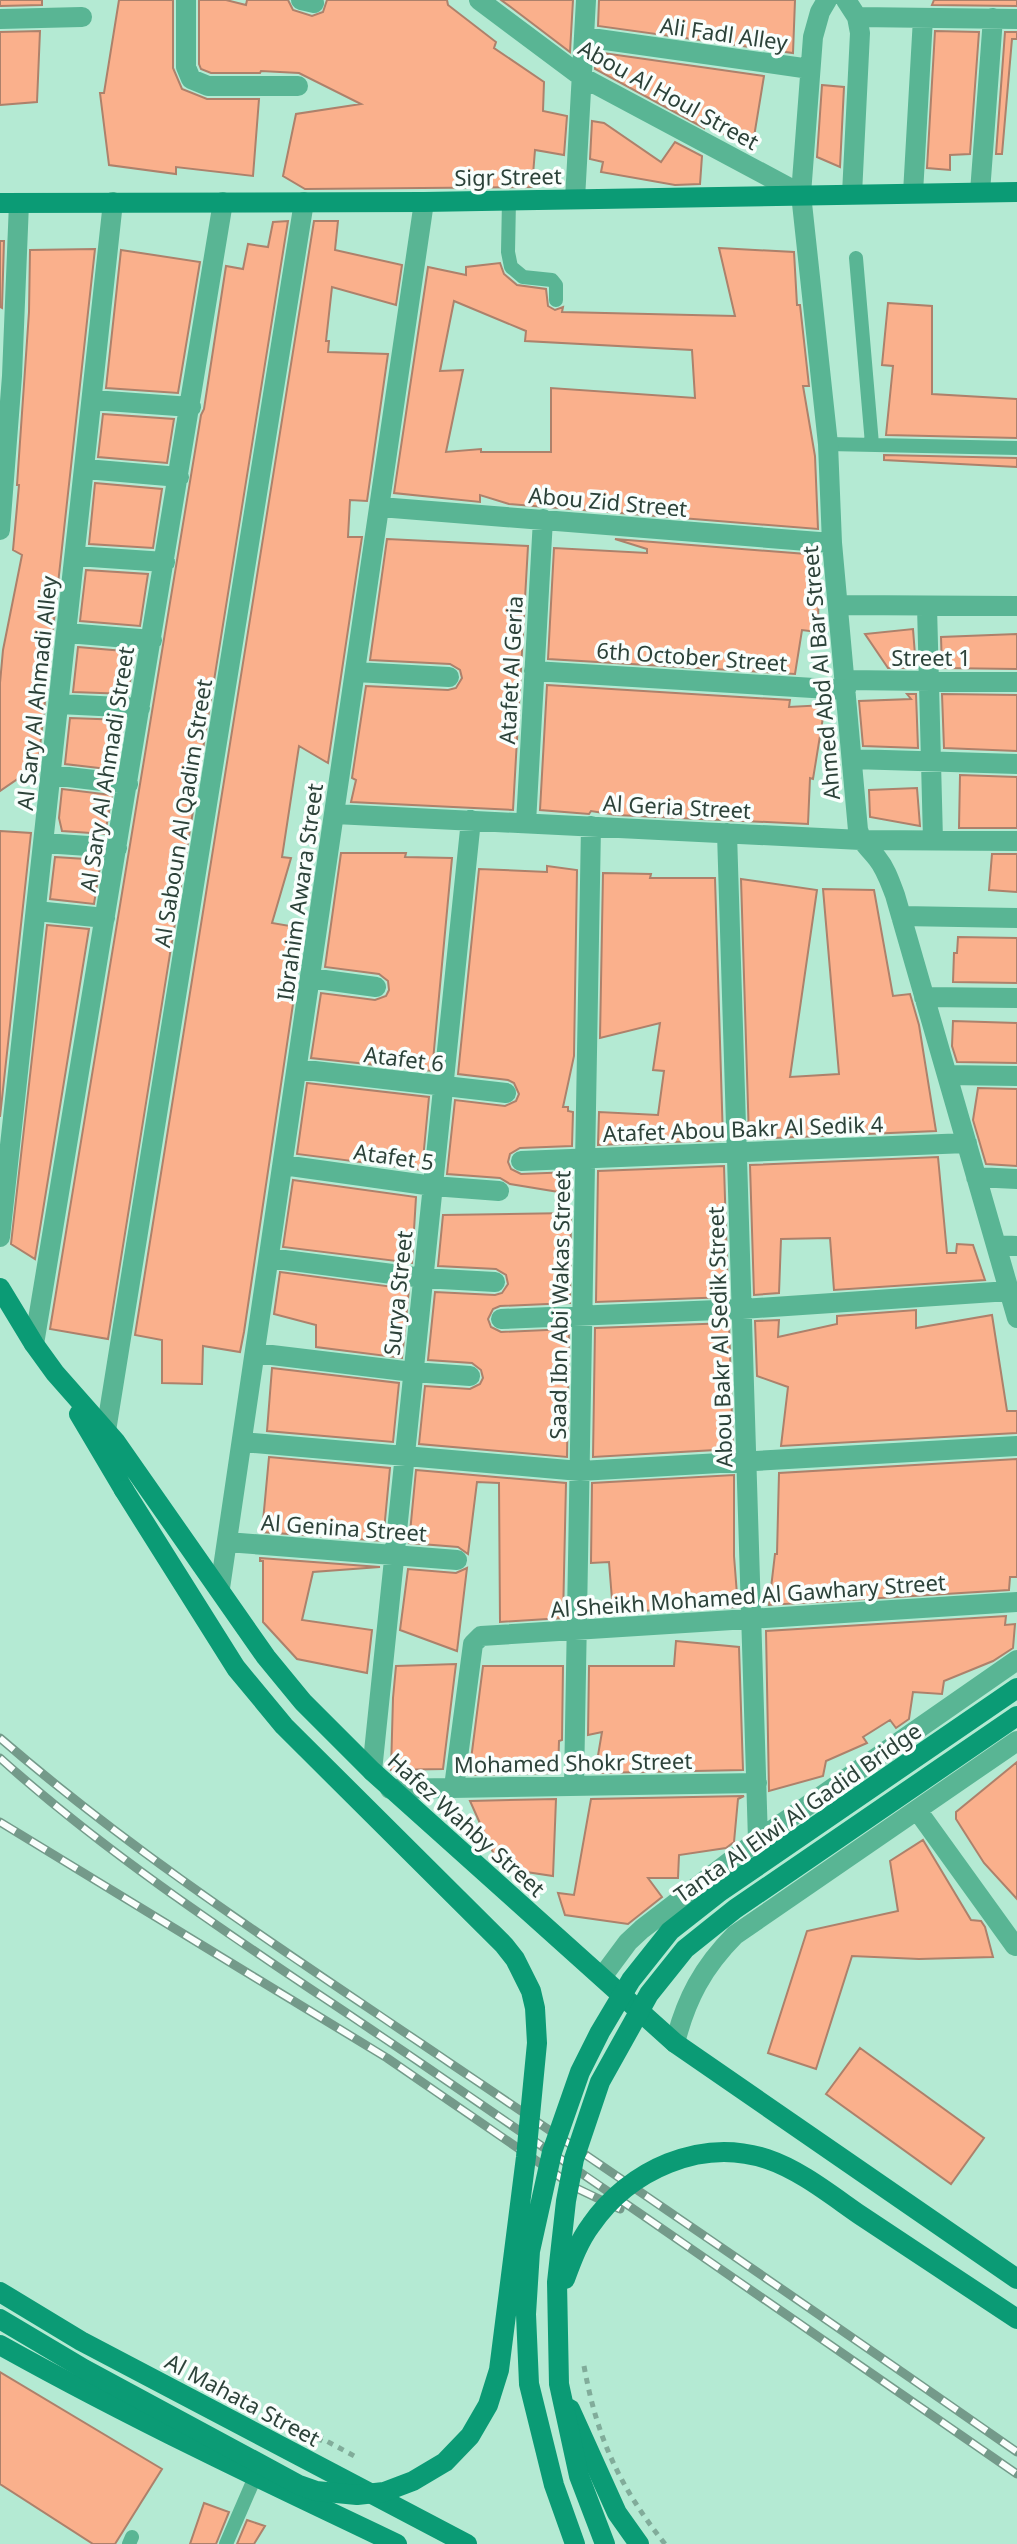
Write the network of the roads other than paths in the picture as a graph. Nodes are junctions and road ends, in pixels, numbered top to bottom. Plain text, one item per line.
1 (186, 0) edge
2 (479, 0) edge
3 (586, 0) edge
4 (827, 0) edge
5 (852, 9) edge
6 (82, 17) dead end
7 (923, 18) junction
8 (993, 18) junction
9 (0, 19) edge
10 (1017, 19) edge
11 (584, 37) junction
12 (810, 69) junction
13 (582, 77) junction
14 (298, 86) dead end
15 (980, 192) junction
16 (1017, 192) edge
17 (913, 193) junction
18 (801, 194) junction
19 (852, 194) junction
20 (575, 199) junction
21 (509, 200) junction
22 (113, 202) junction
23 (223, 202) junction
24 (304, 202) junction
25 (424, 202) junction
26 (9, 203) edge
27 (856, 258) dead end
28 (556, 300) dead end
29 (6, 376) edge
30 (93, 400) junction
31 (191, 407) junction
32 (828, 444) junction
33 (872, 444) junction
34 (1017, 448) edge
35 (86, 469) junction
36 (179, 477) junction
37 (380, 507) junction
38 (543, 519) junction
39 (0, 530) edge
40 (832, 543) junction
41 (76, 556) junction
42 (165, 562) junction
43 (839, 605) junction
44 (927, 606) junction
45 (1017, 606) edge
46 (67, 633) junction
47 (152, 640) junction
48 (534, 671) junction
49 (355, 672) junction
50 (449, 677) dead end
51 (929, 681) junction
52 (1017, 682) edge
53 (845, 685) junction
54 (59, 704) junction
55 (140, 708) junction
56 (852, 759) junction
57 (931, 761) junction
58 (1017, 764) edge
59 (51, 775) junction
60 (128, 784) junction
61 (335, 814) junction
62 (471, 820) junction
63 (526, 823) junction
64 (591, 826) junction
65 (727, 833) junction
66 (861, 840) junction
67 (933, 840) junction
68 (1017, 841) edge
69 (44, 843) junction
70 (117, 848) junction
71 (36, 911) junction
72 (901, 916) junction
73 (105, 918) junction
74 (1017, 918) edge
75 (310, 978) junction
76 (376, 987) dead end
77 (924, 997) junction
78 (1017, 998) edge
79 (297, 1069) junction
80 (947, 1075) junction
81 (1017, 1076) edge
82 (443, 1087) junction
83 (506, 1093) dead end
84 (967, 1143) junction
85 (737, 1152) junction
86 (585, 1158) junction
87 (521, 1161) dead end
88 (283, 1165) junction
89 (976, 1177) junction
90 (1017, 1179) edge
91 (433, 1186) junction
92 (499, 1191) dead end
93 (0, 1237) edge
94 (996, 1245) junction
95 (1017, 1246) edge
96 (269, 1258) junction
97 (423, 1278) junction
98 (495, 1282) dead end
99 (0, 1288) edge
100 (1009, 1291) junction
101 (742, 1309) junction
102 (582, 1316) junction
103 (1017, 1318) edge
104 (501, 1319) dead end
105 (34, 1344) junction
106 (255, 1353) junction
107 (413, 1372) junction
108 (55, 1373) junction
109 (470, 1376) dead end
110 (106, 1431) junction
111 (242, 1442) junction
112 (1017, 1446) edge
113 (405, 1456) junction
114 (747, 1462) junction
115 (580, 1471) junction
116 (227, 1542) junction
117 (394, 1555) junction
118 (457, 1560) dead end
119 (220, 1588) junction
120 (1017, 1602) edge
121 (751, 1619) junction
122 (577, 1629) junction
123 (1017, 1660) edge
124 (1017, 1688) edge
125 (1017, 1716) edge
126 (1017, 1741) edge
127 (372, 1771) junction
128 (757, 1783) junction
129 (574, 1785) junction
130 (454, 1787) junction
131 (390, 1789) junction
132 (917, 1810) junction
133 (758, 1840) junction
134 (1015, 1946) edge
135 (602, 1977) junction
136 (675, 2043) junction
137 (1017, 2279) edge
138 (0, 2292) edge
139 (558, 2311) junction
140 (0, 2319) edge
141 (1017, 2319) edge
142 (0, 2345) edge
143 (559, 2384) junction
144 (255, 2477) junction
145 (226, 2544) edge
146 (397, 2544) edge
147 (467, 2544) edge
148 (575, 2544) edge
149 (605, 2544) edge
150 (639, 2544) edge

1 - 14 street
2 - 13 street, Abou Al Houl Street
3 - 11 street
4 - 12 street, Ahmed Abd Al Bar Street
5 - 7 street
5 - 19 street
6 - 9 street
7 - 8 street
7 - 17 street
8 - 10 street
8 - 15 street
11 - 12 street, Ali Fadl Alley
11 - 13 street
12 - 18 street, Ahmed Abd Al Bar Street
13 - 18 street, Abou Al Houl Street
13 - 20 street
15 - 16 main road, Sigr Street
15 - 17 main road, Sigr Street
17 - 19 main road, Sigr Street
18 - 19 main road, Sigr Street
18 - 20 main road, Sigr Street
18 - 32 street, Ahmed Abd Al Bar Street
20 - 21 main road, Sigr Street
21 - 25 main road, Sigr Street
21 - 28 lane
22 - 23 main road, Sigr Street
22 - 26 main road, Sigr Street
22 - 30 street, Al Sary Al Ahmadi Alley
23 - 24 main road, Sigr Street
23 - 31 street, Al Sary Al Ahmadi Street
24 - 25 main road, Sigr Street
24 - 110 street, Al Saboun Al Qadim Street
25 - 37 street, Ibrahim Awara Street
26 - 29 street
27 - 33 lane
29 - 39 street
30 - 31 street
30 - 35 street, Al Sary Al Ahmadi Alley
31 - 36 street, Al Sary Al Ahmadi Street
32 - 33 lane
32 - 40 street, Ahmed Abd Al Bar Street
33 - 34 lane
35 - 36 street
35 - 41 street, Al Sary Al Ahmadi Alley
36 - 42 street, Al Sary Al Ahmadi Street
37 - 38 street, Abou Zid Street
37 - 49 street, Ibrahim Awara Street
38 - 40 street, Abou Zid Street
38 - 48 street, Atafet Al Geria
40 - 43 street, Ahmed Abd Al Bar Street
41 - 42 street
41 - 46 street, Al Sary Al Ahmadi Alley
42 - 47 street, Al Sary Al Ahmadi Street
43 - 44 street
43 - 53 street, Ahmed Abd Al Bar Street
44 - 45 street
44 - 51 street
46 - 47 street
46 - 54 street, Al Sary Al Ahmadi Alley
47 - 55 street, Al Sary Al Ahmadi Street
48 - 53 street, 6th October Street
48 - 63 street, Atafet Al Geria
49 - 50 street
49 - 61 street, Ibrahim Awara Street
51 - 52 street, Street 1
51 - 53 street, Street 1
51 - 57 street
53 - 56 street, Ahmed Abd Al Bar Street
54 - 55 street
54 - 59 street, Al Sary Al Ahmadi Alley
55 - 60 street, Al Sary Al Ahmadi Street
56 - 57 street
56 - 66 street, Ahmed Abd Al Bar Street
57 - 58 street
57 - 67 street
59 - 60 street
59 - 69 street, Al Sary Al Ahmadi Alley
60 - 70 street, Al Sary Al Ahmadi Street
61 - 62 street, Al Geria Street
61 - 75 street, Ibrahim Awara Street
62 - 63 street, Al Geria Street
62 - 82 street, Surya Street
63 - 64 street, Al Geria Street
64 - 65 street, Al Geria Street
64 - 86 street, Saad Ibn Abi Wakas Street
65 - 66 street, Al Geria Street
65 - 85 street, Abou Bakr Al Sedik Street
66 - 67 street, Al Geria Street
66 - 72 street
67 - 68 street, Al Geria Street
69 - 70 street
69 - 71 street, Al Sary Al Ahmadi Alley
70 - 73 street, Al Sary Al Ahmadi Street
71 - 73 street
71 - 93 street, Al Sary Al Ahmadi Alley
72 - 74 street
72 - 77 street
73 - 105 street, Al Sary Al Ahmadi Street
75 - 76 street
75 - 79 street, Ibrahim Awara Street
77 - 78 street
77 - 80 street
79 - 82 street, Atafet 6
79 - 88 street, Ibrahim Awara Street
80 - 81 street
80 - 84 street
82 - 83 street, Atafet 6
82 - 91 street, Surya Street
84 - 85 street, Atafet Abou Bakr Al Sedik 4
84 - 89 street
85 - 86 street, Atafet Abou Bakr Al Sedik 4
85 - 101 street, Abou Bakr Al Sedik Street
86 - 87 street, Atafet Abou Bakr Al Sedik 4
86 - 102 street, Saad Ibn Abi Wakas Street
88 - 91 street, Atafet 5
88 - 96 street, Ibrahim Awara Street
89 - 90 street
89 - 94 street
91 - 92 street, Atafet 5
91 - 97 street, Surya Street
94 - 95 street
94 - 100 street
96 - 97 street
96 - 106 street, Ibrahim Awara Street
97 - 98 street
97 - 107 street, Surya Street
99 - 105 main road, Hafez Wahby Street
100 - 101 street
100 - 103 street
101 - 102 street
101 - 114 street, Abou Bakr Al Sedik Street
102 - 104 street
102 - 115 street, Saad Ibn Abi Wakas Street
105 - 108 main road, Hafez Wahby Street
106 - 107 street
106 - 111 street, Ibrahim Awara Street
107 - 109 street
107 - 113 street, Surya Street
108 - 110 main road, Hafez Wahby Street
108 - 140 main road, bridge
110 - 119 main road, Hafez Wahby Street
111 - 113 street
111 - 116 street, Ibrahim Awara Street
112 - 114 street
113 - 115 street
113 - 117 street, Surya Street
114 - 115 street
114 - 121 street, Abou Bakr Al Sedik Street
115 - 122 street, Saad Ibn Abi Wakas Street
116 - 117 street, Al Genina Street
116 - 119 street, Ibrahim Awara Street
117 - 118 street, Al Genina Street
117 - 127 street, Surya Street
119 - 127 main road, Hafez Wahby Street
120 - 121 street, Al Sheikh Mohamed Al Gawhary Street
121 - 122 street, Al Sheikh Mohamed Al Gawhary Street
121 - 128 street, Abou Bakr Al Sedik Street
122 - 129 street, Saad Ibn Abi Wakas Street
122 - 130 street, Al Sheikh Mohamed Al Gawhary Street
123 - 133 street
124 - 148 main road, Tanta Al Elwi Al Gadid Bridge, bridge
125 - 139 main road, Tanta Al Elwi Al Gadid Bridge, bridge
126 - 132 street
127 - 131 main road, Hafez Wahby Street
128 - 129 street, Mohamed Shokr Street
128 - 133 street, Abou Bakr Al Sedik Street
129 - 130 street, Mohamed Shokr Street
130 - 131 street, Mohamed Shokr Street
131 - 135 main road, Hafez Wahby Street
132 - 134 street
132 - 136 street
133 - 135 street
135 - 136 main road, Hafez Wahby Street
136 - 137 main road, Hafez Wahby Street
138 - 147 main road, Al Mahata Street
139 - 141 main road, bridge
139 - 143 main road, Tanta Al Elwi Al Gadid Bridge, bridge
142 - 144 main road
143 - 149 main road, Tanta Al Elwi Al Gadid Bridge, bridge
143 - 150 main road, bridge
144 - 145 lane
144 - 146 main road

